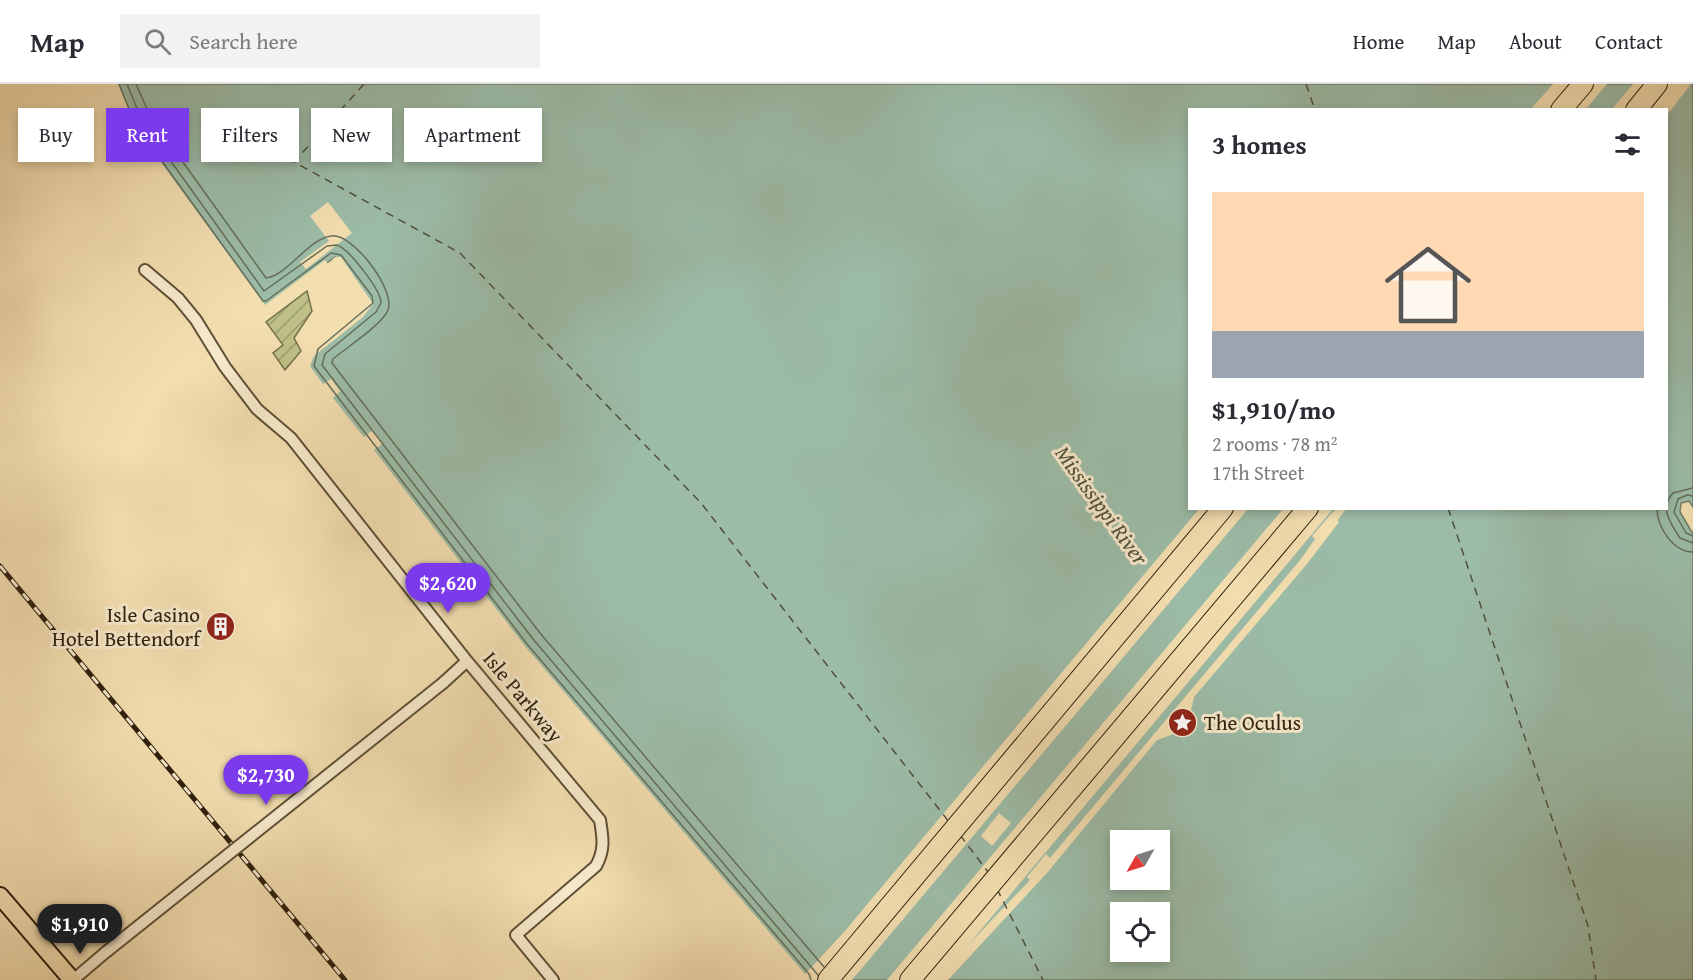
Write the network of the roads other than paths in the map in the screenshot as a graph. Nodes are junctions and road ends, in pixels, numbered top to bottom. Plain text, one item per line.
1 (1583, 84) edge
2 (1657, 84) edge
3 (1563, 108) edge
4 (1638, 108) edge
5 (145, 270) dead end
6 (1221, 510) edge
7 (1306, 510) edge
8 (467, 661) junction
9 (0, 896) edge
10 (72, 980) edge
11 (553, 980) edge
12 (828, 980) edge
13 (910, 980) edge

1 - 3 highway
2 - 4 highway
5 - 8 street, Isle Parkway
6 - 12 highway
7 - 13 highway
8 - 10 street, bridge
8 - 11 street, Isle Parkway
9 - 10 main road

